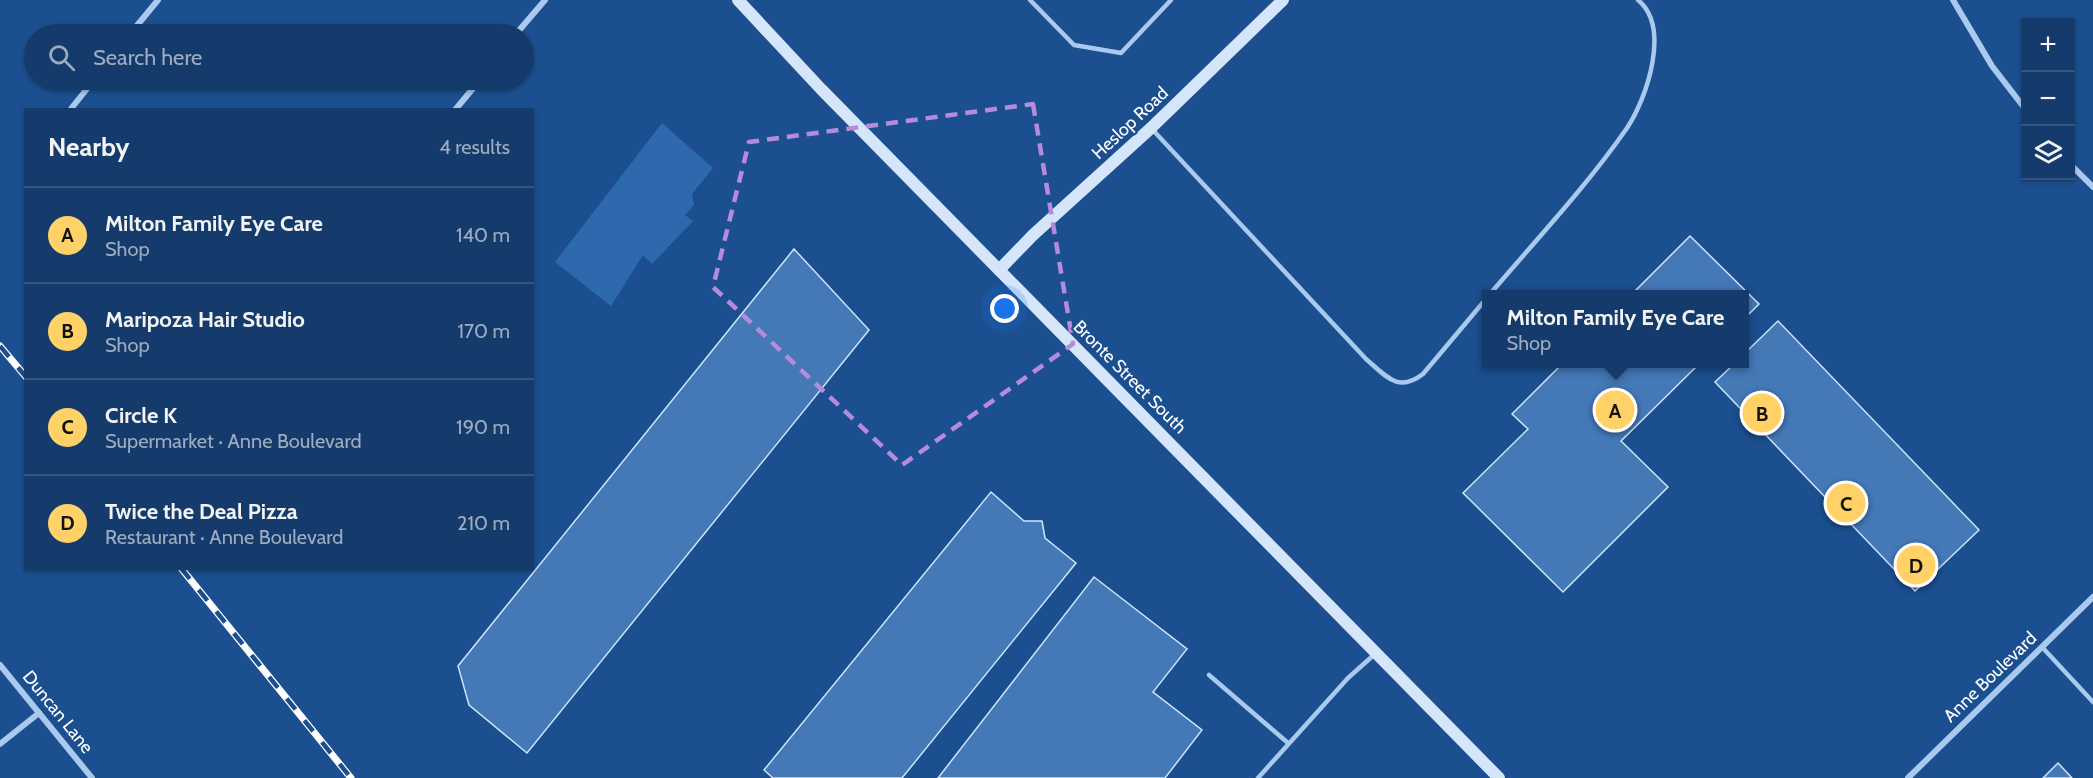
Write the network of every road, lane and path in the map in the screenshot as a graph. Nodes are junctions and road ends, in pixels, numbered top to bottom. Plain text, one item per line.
1 (158, 0) edge
2 (544, 0) edge
3 (738, 0) edge
4 (1030, 0) edge
5 (1171, 0) edge
6 (1283, 0) edge
7 (1638, 0) edge
8 (1953, 0) edge
9 (138, 24) edge
10 (524, 24) edge
11 (86, 90) edge
12 (472, 90) edge
13 (2021, 105) edge
14 (72, 108) edge
15 (457, 108) edge
16 (1151, 129) junction
17 (2075, 169) edge
18 (2093, 187) edge
19 (999, 270) junction
20 (1493, 290) edge
21 (1482, 304) edge
22 (2093, 597) edge
23 (2042, 647) junction
24 (1376, 653) junction
25 (0, 665) edge
26 (1209, 675) dead end
27 (2093, 702) edge
28 (39, 713) junction
29 (1288, 743) junction
30 (0, 744) edge
31 (92, 778) edge
32 (1258, 778) edge
33 (1499, 778) edge
34 (1908, 778) edge

1 - 9 street
2 - 10 street
3 - 19 main road, Bronte Street South
4 - 5 lane
6 - 16 main road, Heslop Road
7 - 20 lane
8 - 13 street
11 - 14 street
12 - 15 street
16 - 19 main road, Heslop Road
16 - 21 lane
17 - 18 street
19 - 24 main road, Bronte Street South
22 - 23 street, Anne Boulevard
23 - 27 lane
23 - 34 street, Anne Boulevard
24 - 29 lane
24 - 33 main road, Bronte Street South
25 - 28 street, Duncan Lane
26 - 29 lane
28 - 30 street
28 - 31 street, Duncan Lane
29 - 32 lane

